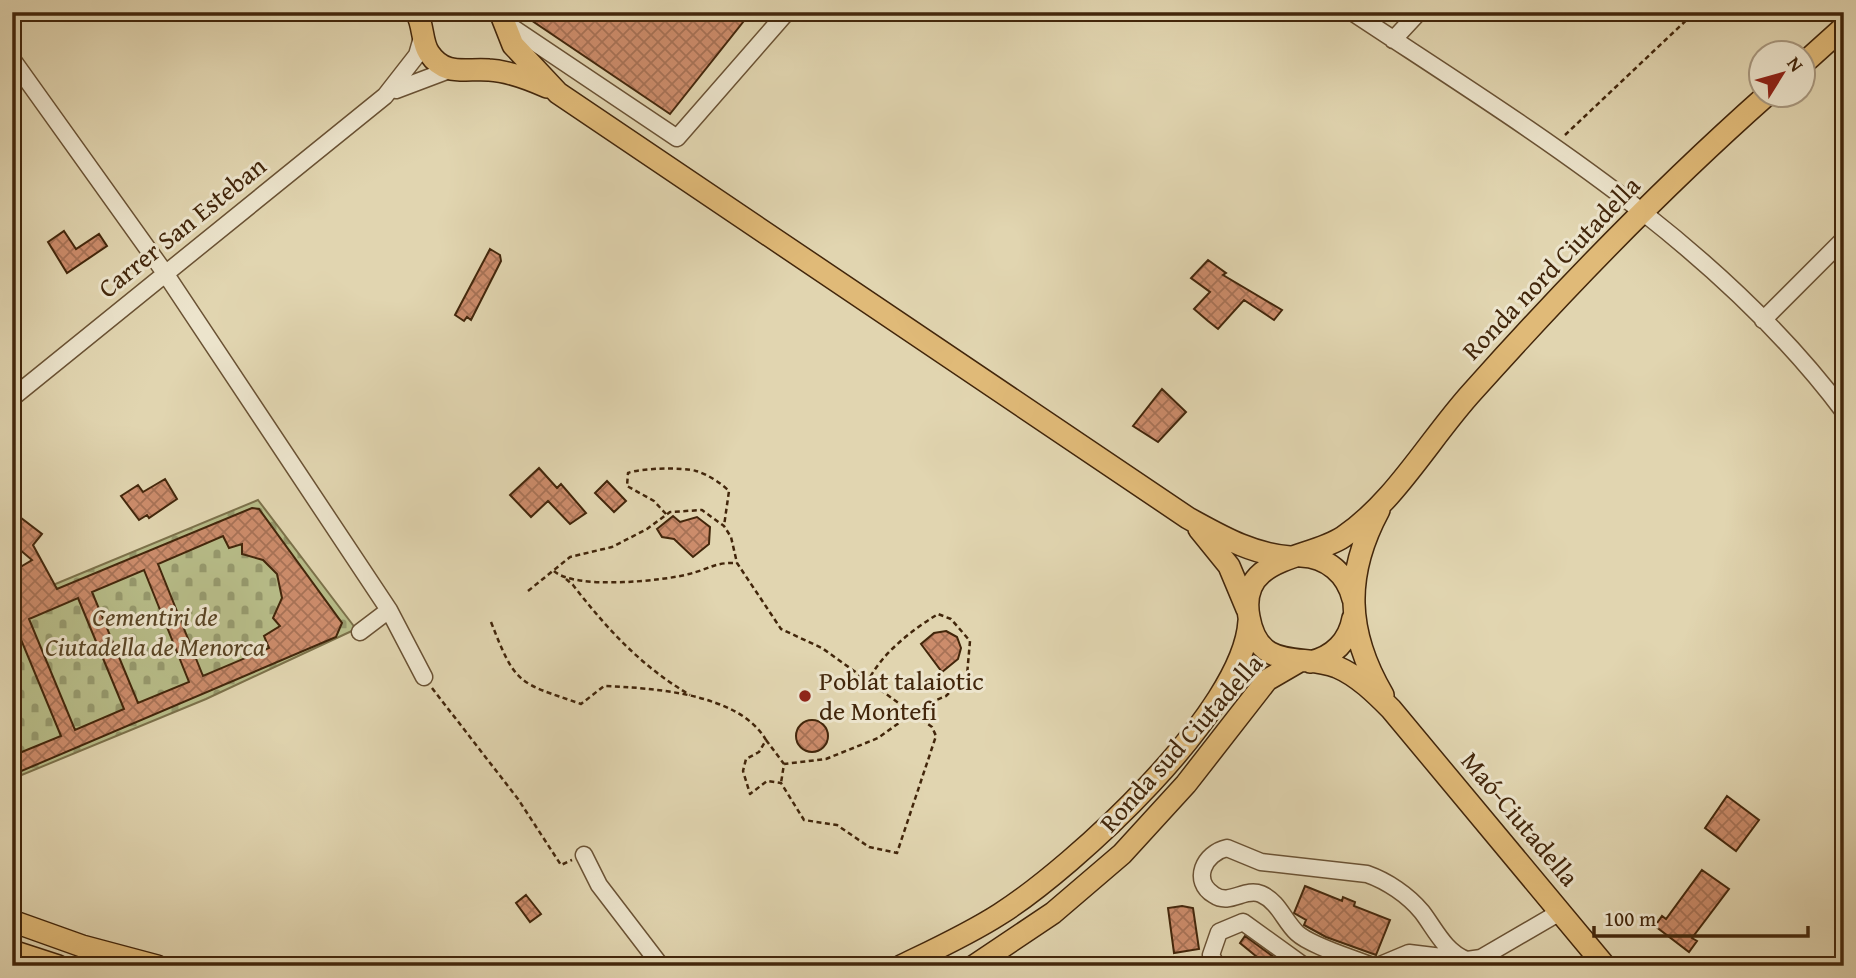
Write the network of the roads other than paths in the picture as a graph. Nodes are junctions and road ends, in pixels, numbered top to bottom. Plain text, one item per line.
1 (402, 12) edge
2 (788, 12) edge
3 (1352, 12) edge
4 (1419, 12) edge
5 (503, 20) edge
6 (422, 22) edge
7 (1844, 28) edge
8 (1393, 40) junction
9 (1818, 51) edge
10 (12, 59) edge
11 (449, 70) junction
12 (472, 71) junction
13 (558, 93) junction
14 (385, 96) junction
15 (1753, 108) edge
16 (1640, 211) junction
17 (1844, 239) edge
18 (165, 273) junction
19 (1763, 320) junction
20 (12, 398) edge
21 (1844, 412) edge
22 (1389, 493) junction
23 (1188, 518) junction
24 (1295, 556) junction
25 (1354, 608) junction
26 (389, 610) junction
27 (1248, 615) junction
28 (360, 632) dead end
29 (1303, 662) junction
30 (425, 677) road end
31 (1391, 709) junction
32 (584, 855) road end
33 (1560, 912) junction
34 (12, 920) edge
35 (12, 951) edge
36 (1471, 961) edge
37 (58, 966) edge
38 (158, 966) edge
39 (661, 966) edge
40 (901, 966) edge
41 (974, 966) edge
42 (1216, 966) edge
43 (1304, 966) edge
44 (1372, 966) edge
45 (1378, 966) edge
46 (1605, 966) edge

1 - 6 street
2 - 5 street
3 - 8 street
4 - 8 street
5 - 12 main road
5 - 13 main road
6 - 11 main road
6 - 14 street, Carrer San Esteban
7 - 9 main road
8 - 16 street
10 - 18 street
11 - 12 main road
11 - 14 street, Carrer San Esteban
12 - 13 main road
13 - 23 main road
14 - 18 street, Carrer San Esteban
15 - 16 main road, Ronda nord Ciutadella
16 - 19 street
16 - 22 main road, Ronda nord Ciutadella
17 - 19 street
18 - 20 street, Carrer San Esteban
18 - 26 street
19 - 21 street
22 - 24 main road
22 - 25 main road
23 - 24 main road
23 - 27 main road
24 - 25 main road
24 - 27 main road
25 - 29 main road
25 - 31 main road
26 - 28 street
26 - 30 street
27 - 29 main road
27 - 40 main road, Ronda sud Ciutadella
29 - 31 main road
29 - 41 main road, Ronda sud Ciutadella
31 - 33 main road, Maó-Ciutadella
32 - 39 street
33 - 36 street
33 - 46 main road, Maó-Ciutadella
34 - 38 main road
35 - 37 main road
36 - 44 street
36 - 45 street
42 - 43 street

